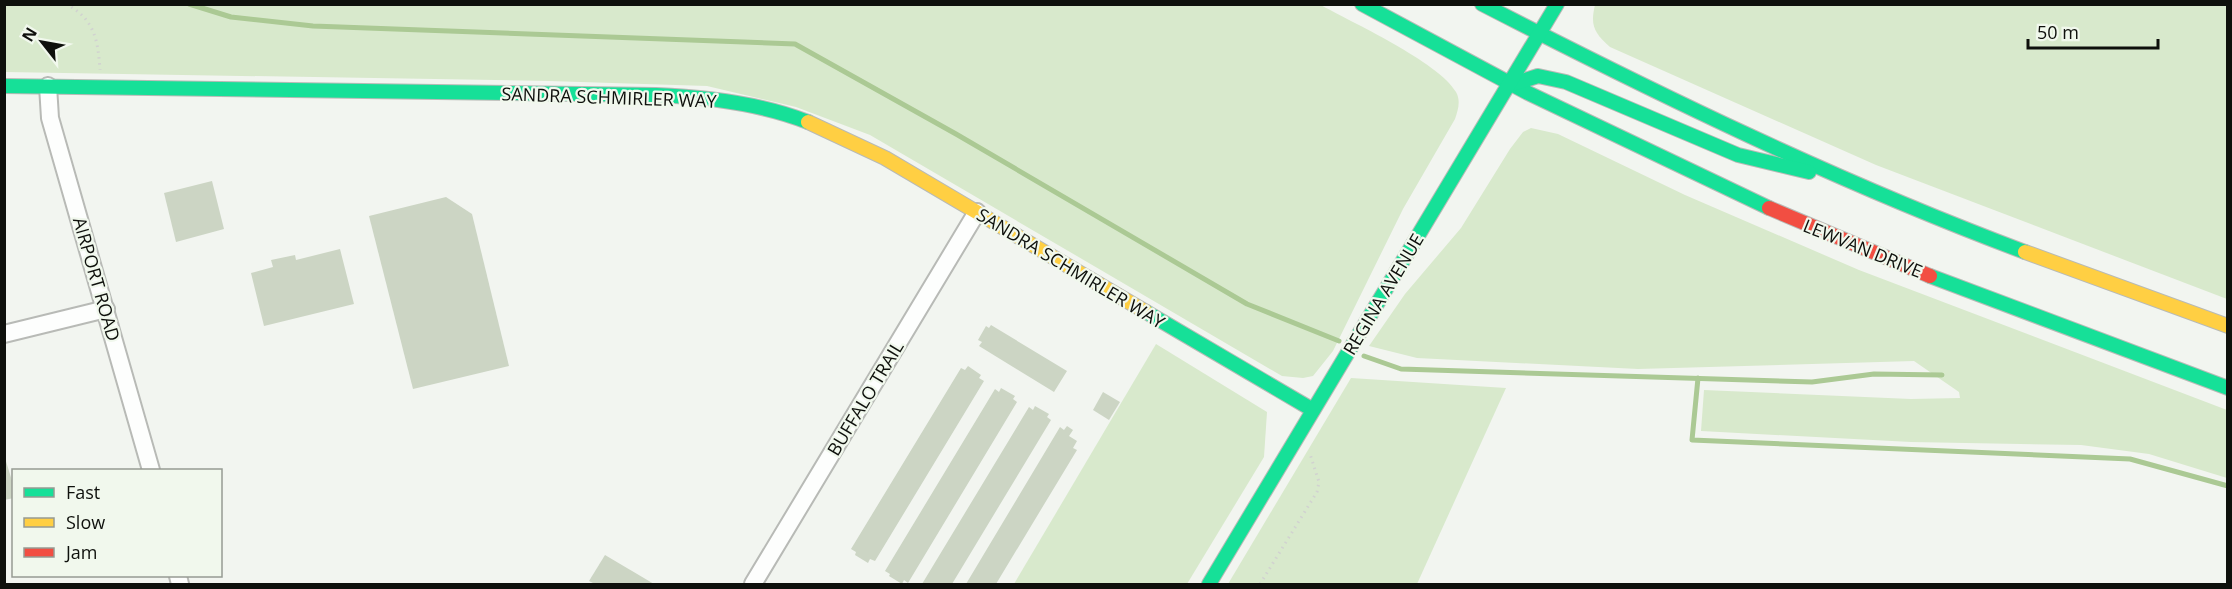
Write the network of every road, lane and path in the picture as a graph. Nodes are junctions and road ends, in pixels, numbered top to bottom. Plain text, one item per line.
1 (66, 4) edge
2 (1362, 4) edge
3 (1482, 4) edge
4 (1557, 4) edge
5 (1539, 34) junction
6 (1509, 85) junction
7 (4, 86) edge
8 (48, 86) junction
9 (102, 87) junction
10 (1848, 180) junction
11 (977, 212) junction
12 (106, 309) junction
13 (2228, 326) edge
14 (4, 334) edge
15 (2228, 387) edge
16 (1313, 410) junction
17 (1297, 438) junction
18 (150, 469) edge
19 (753, 585) edge
20 (1209, 585) edge
21 (1260, 585) edge

1 - 9 path
2 - 6 main road, LEWVAN DRIVE
3 - 5 main road
4 - 5 main road, REGINA AVENUE
5 - 6 main road, REGINA AVENUE
5 - 10 main road
6 - 10 main road
6 - 15 main road, LEWVAN DRIVE
6 - 16 main road, REGINA AVENUE
7 - 8 main road, SANDRA SCHMIRLER WAY
8 - 9 main road, SANDRA SCHMIRLER WAY
8 - 12 street, AIRPORT ROAD
9 - 11 main road, SANDRA SCHMIRLER WAY
10 - 13 main road
11 - 16 main road, SANDRA SCHMIRLER WAY
11 - 19 street, BUFFALO TRAIL
12 - 14 street
12 - 18 street, AIRPORT ROAD
16 - 17 main road, REGINA AVENUE
17 - 20 main road, REGINA AVENUE
17 - 21 path

